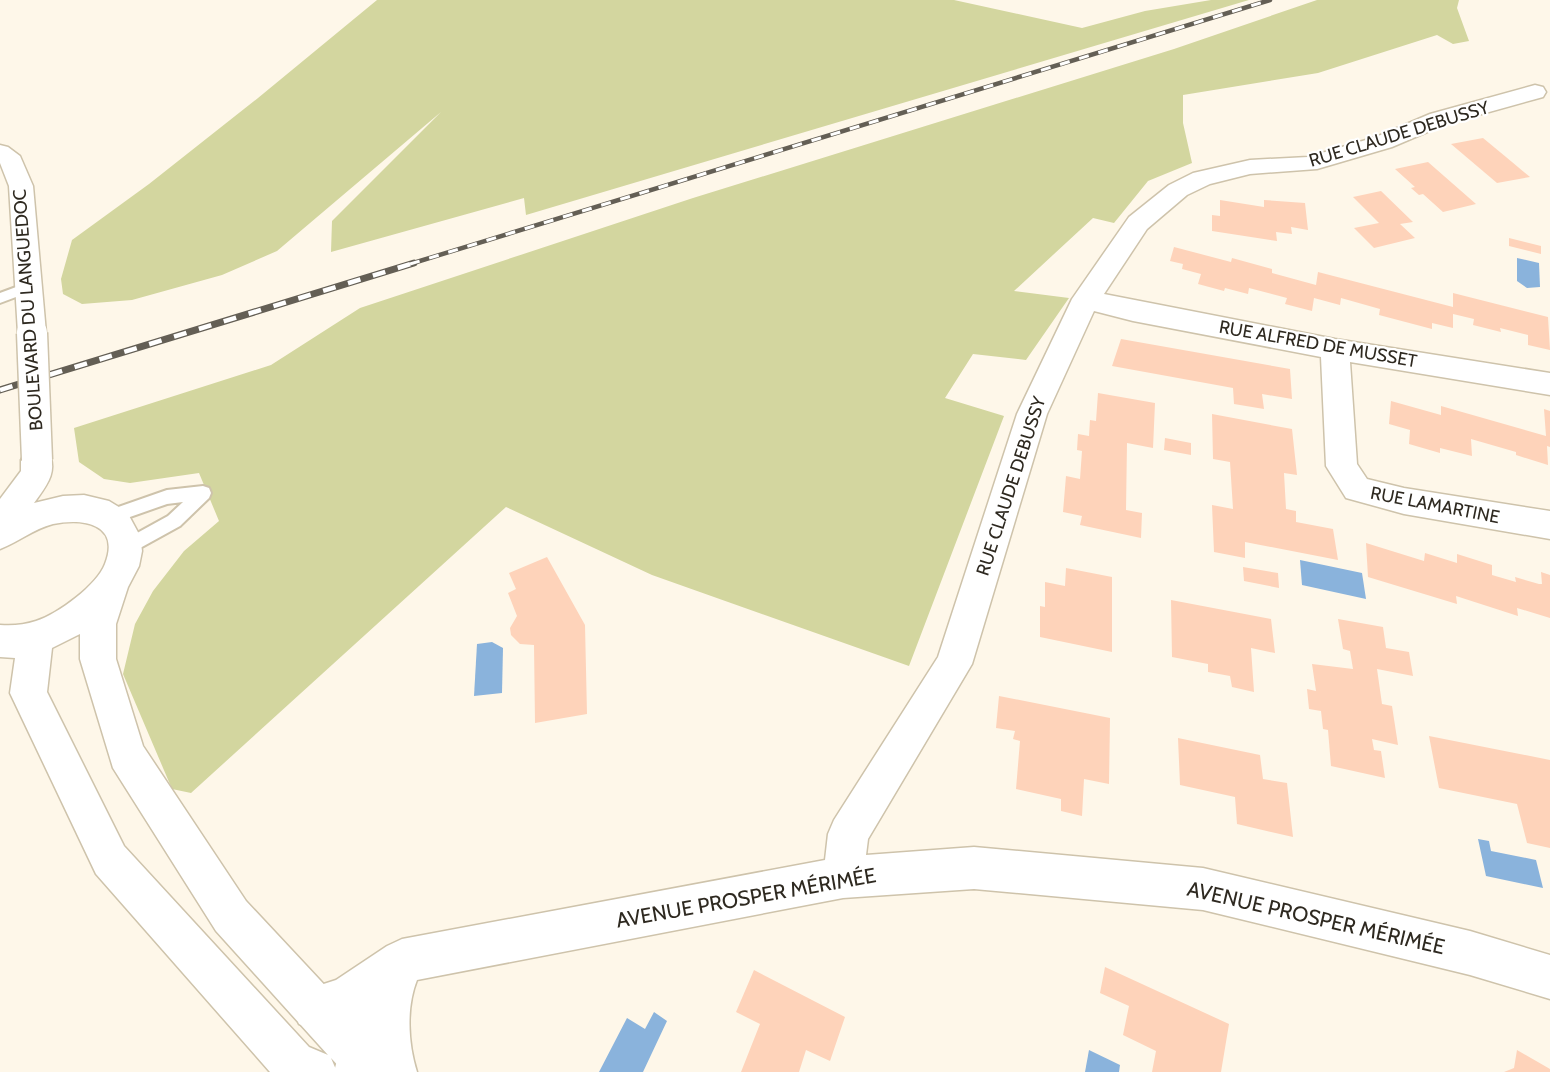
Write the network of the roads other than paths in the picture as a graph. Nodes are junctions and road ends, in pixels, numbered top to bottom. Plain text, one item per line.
1 (1535, 92) dead end
2 (0, 152) edge
3 (27, 288) junction
4 (0, 298) edge
5 (1086, 299) junction
6 (1335, 349) junction
7 (1550, 384) edge
8 (37, 467) junction
9 (73, 508) junction
10 (110, 517) junction
11 (1550, 525) edge
12 (2, 533) edge
13 (119, 566) junction
14 (17, 640) edge
15 (843, 877) junction
16 (1550, 977) edge
17 (395, 981) junction
18 (315, 1008) junction
19 (370, 1068) edge
20 (302, 1069) edge

1 - 5 street, RUE CLAUDE DEBUSSY
2 - 3 street, BOULEVARD DU LANGUEDOC
3 - 4 lane
3 - 8 street, BOULEVARD DU LANGUEDOC, bridge
5 - 6 street, RUE ALFRED DE MUSSET
5 - 15 street, RUE CLAUDE DEBUSSY
6 - 7 street, RUE ALFRED DE MUSSET
6 - 11 street, RUE LAMARTINE
8 - 9 street
8 - 12 street
9 - 10 street
9 - 12 street
10 - 13 street
10 - 13 lane
13 - 14 street
13 - 18 street
14 - 20 street
15 - 16 street, AVENUE PROSPER MÉRIMÉE
15 - 17 street, AVENUE PROSPER MÉRIMÉE
17 - 18 street, AVENUE PROSPER MÉRIMÉE
17 - 19 street
18 - 19 street

